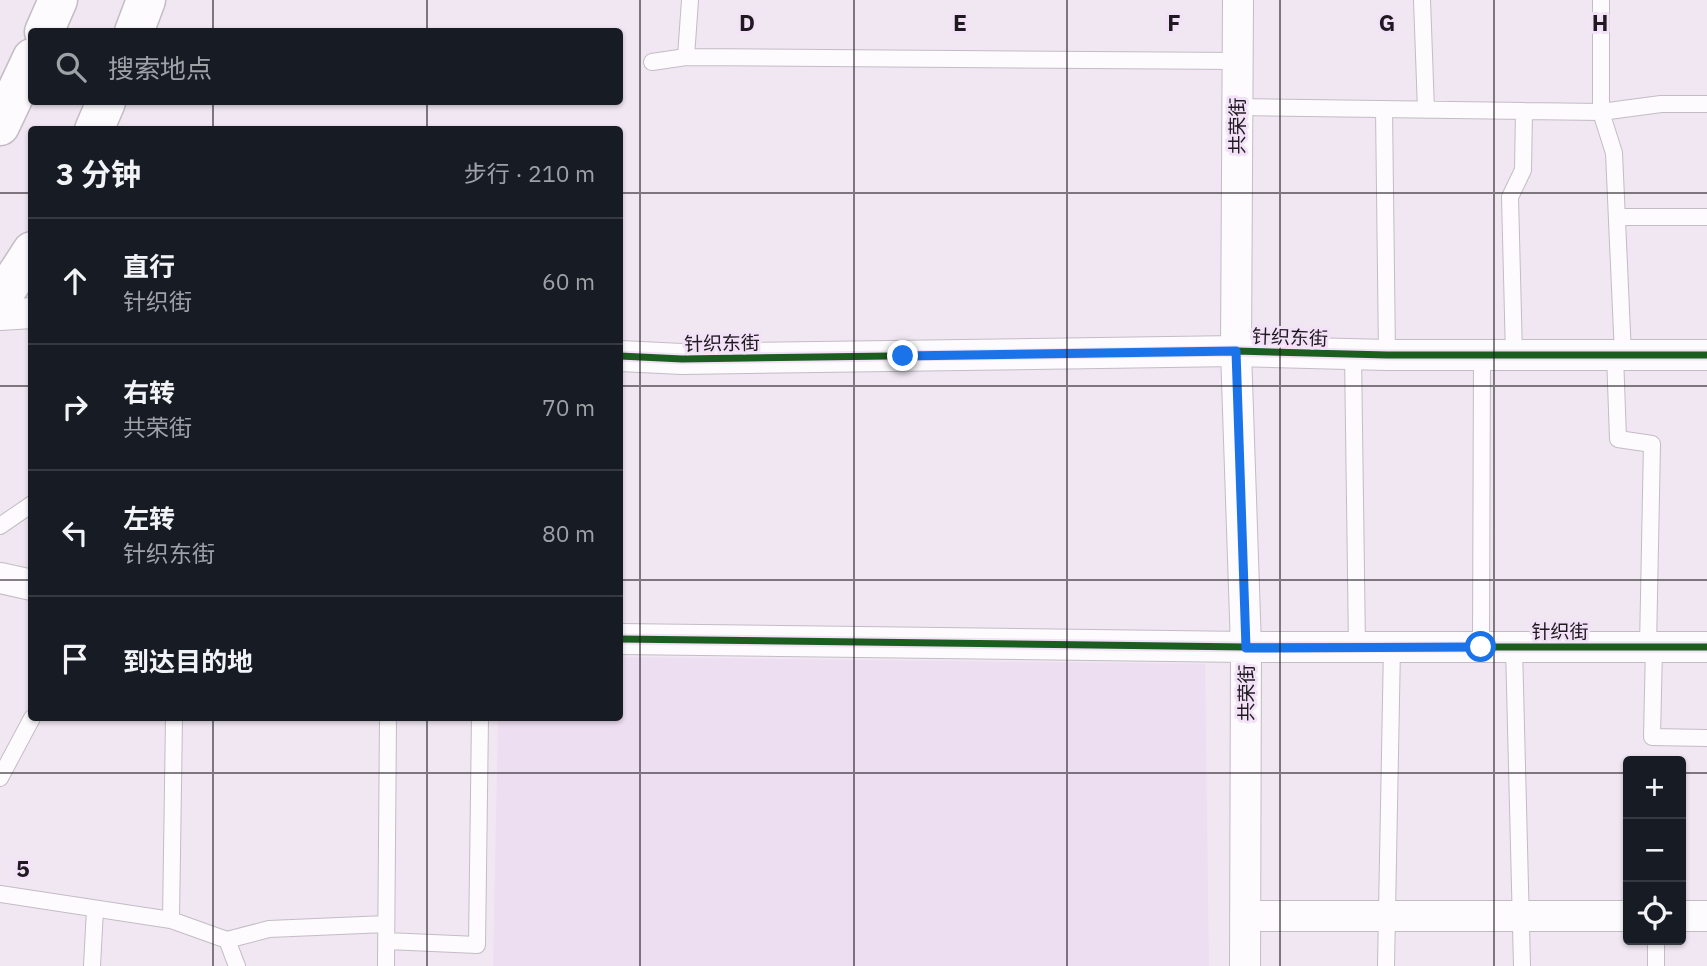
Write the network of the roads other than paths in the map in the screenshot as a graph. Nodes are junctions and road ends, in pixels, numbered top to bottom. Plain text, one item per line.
1 (58, 0) edge
2 (146, 0) edge
3 (690, 0) edge
4 (1238, 0) edge
5 (1422, 0) edge
6 (1601, 0) edge
7 (46, 28) edge
8 (136, 28) edge
9 (686, 57) junction
10 (652, 61) dead end
11 (1238, 61) junction
12 (28, 66) edge
13 (1707, 104) edge
14 (105, 105) edge
15 (1238, 107) junction
16 (1384, 109) junction
17 (1426, 110) junction
18 (1524, 111) junction
19 (1601, 112) junction
20 (0, 126) edge
21 (96, 126) edge
22 (1617, 217) junction
23 (1707, 217) edge
24 (28, 257) edge
25 (0, 300) edge
26 (28, 313) edge
27 (0, 315) edge
28 (1236, 351) junction
29 (1353, 354) junction
30 (1387, 355) junction
31 (1482, 355) junction
32 (1514, 355) junction
33 (1619, 355) junction
34 (1707, 355) edge
35 (623, 356) edge
36 (28, 507) edge
37 (0, 526) edge
38 (0, 578) edge
39 (28, 584) edge
40 (623, 639) edge
41 (1357, 647) junction
42 (1392, 647) junction
43 (1481, 647) junction
44 (1514, 647) junction
45 (1651, 647) junction
46 (1707, 647) edge
47 (1246, 648) junction
48 (30, 721) edge
49 (174, 721) edge
50 (388, 721) edge
51 (480, 721) edge
52 (1707, 738) edge
53 (0, 778) edge
54 (0, 894) edge
55 (95, 909) junction
56 (1245, 916) junction
57 (1386, 916) junction
58 (1521, 916) junction
59 (1623, 916) edge
60 (1686, 916) edge
61 (1707, 916) edge
62 (171, 920) junction
63 (386, 924) junction
64 (227, 940) junction
65 (387, 941) junction
66 (1656, 945) edge
67 (92, 966) edge
68 (237, 966) edge
69 (386, 966) edge
70 (1245, 966) edge
71 (1386, 966) edge
72 (1522, 966) edge
73 (1656, 966) edge

1 - 7 main road
2 - 8 main road
3 - 9 lane
4 - 11 street, 共荣街
5 - 17 lane
6 - 19 lane
9 - 10 lane
9 - 11 lane
11 - 15 street, 共荣街
12 - 20 main road
13 - 19 lane
14 - 21 main road
15 - 16 lane
15 - 28 street, 共荣街
16 - 17 lane
16 - 30 lane
17 - 18 lane
18 - 19 lane
18 - 32 lane
19 - 22 lane
22 - 23 lane
22 - 33 lane
24 - 25 main road
26 - 27 street
28 - 29 street, 针织东街
28 - 35 street, 针织东街
28 - 47 street, 共荣街
29 - 30 street, 针织东街
29 - 41 lane
30 - 31 street, 针织东街
31 - 32 street, 针织东街
31 - 43 lane
32 - 33 street, 针织东街
33 - 34 street, 针织东街
33 - 45 lane
36 - 37 lane
38 - 39 street
40 - 47 street, 针织街
41 - 42 street, 针织街
41 - 47 street, 针织街
42 - 43 street, 针织街
42 - 57 lane
43 - 44 street, 针织街
44 - 45 street, 针织街
44 - 58 lane
45 - 46 street, 针织街
45 - 52 lane
47 - 56 street, 共荣街
48 - 53 lane
49 - 62 lane
50 - 63 lane
51 - 65 lane
54 - 55 lane
55 - 62 lane
55 - 67 lane
56 - 57 street
56 - 70 street, 共荣街
57 - 58 street
57 - 71 lane
58 - 59 street
58 - 72 lane
60 - 61 street
62 - 64 lane
63 - 64 lane
63 - 65 lane
64 - 68 lane
65 - 69 lane
66 - 73 lane

